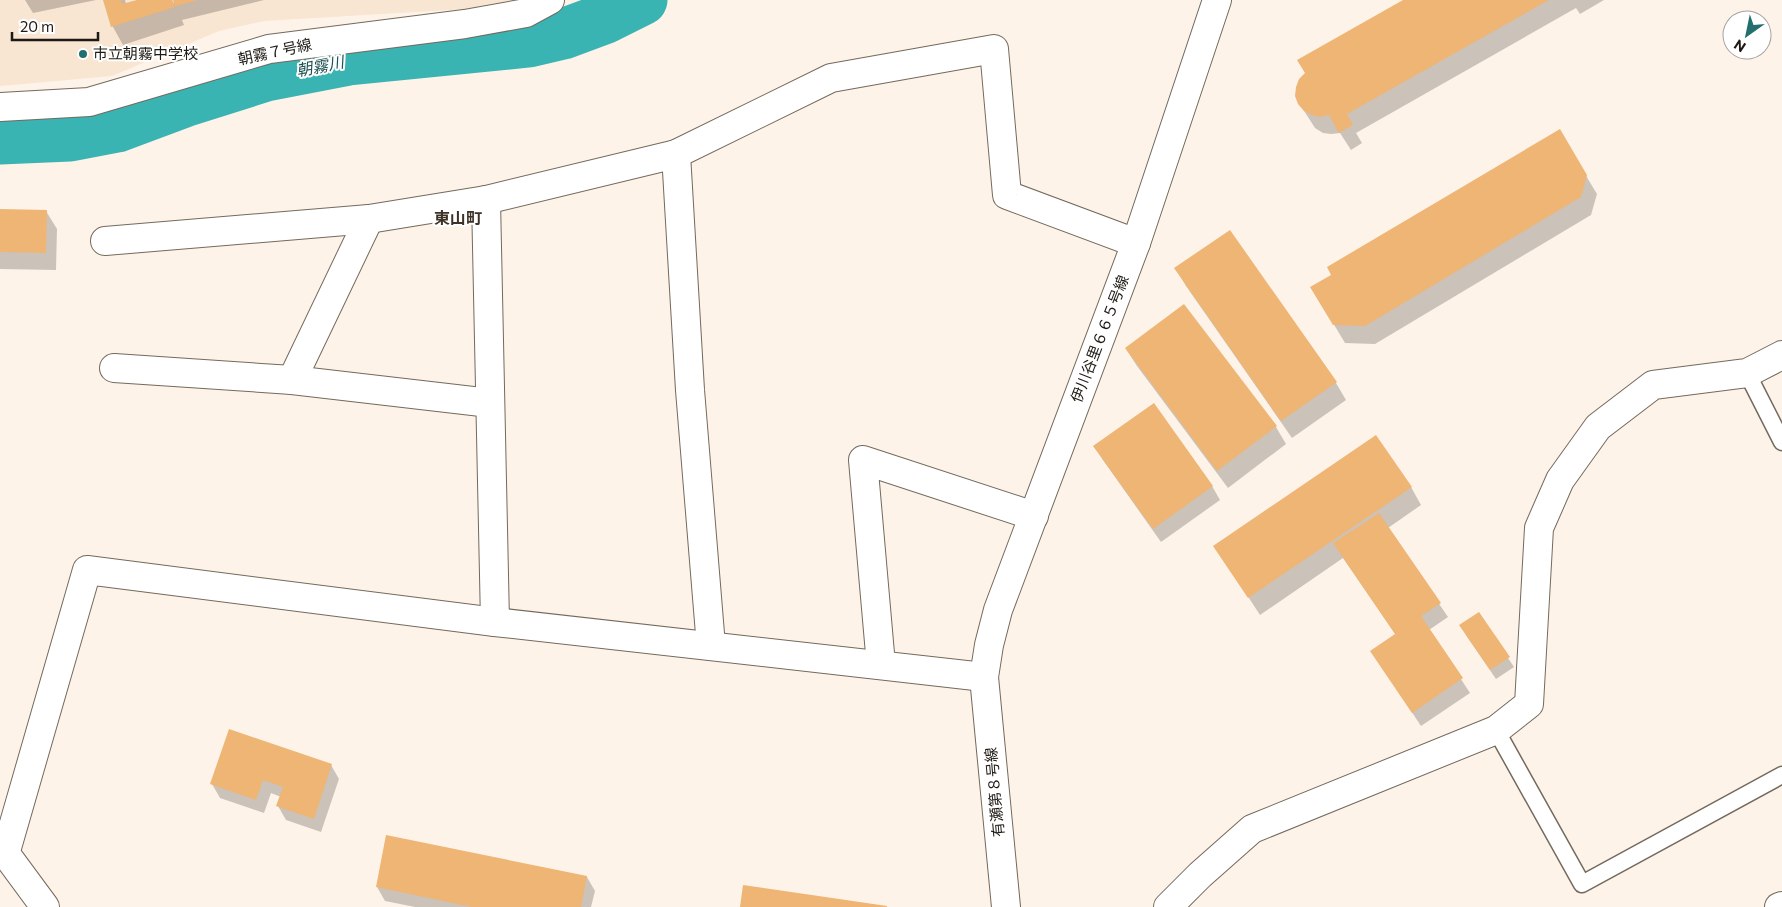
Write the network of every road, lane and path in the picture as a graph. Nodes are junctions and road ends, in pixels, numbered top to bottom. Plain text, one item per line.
1 (550, 0) edge
2 (1217, 0) edge
3 (0, 107) edge
4 (676, 154) junction
5 (486, 200) junction
6 (369, 219) junction
7 (104, 242) dead end
8 (1136, 242) junction
9 (1782, 355) edge
10 (114, 368) dead end
11 (1747, 373) junction
12 (292, 380) junction
13 (490, 403) junction
14 (1782, 442) edge
15 (1034, 516) junction
16 (495, 622) junction
17 (711, 646) junction
18 (881, 665) junction
19 (984, 677) junction
20 (1496, 730) junction
21 (1782, 775) edge
22 (3, 848) edge
23 (51, 906) edge
24 (1006, 907) edge
25 (1168, 907) edge

1 - 3 street, 朝霧７号線
2 - 8 street, 伊川谷里６６５号線
4 - 5 street
4 - 8 street
4 - 17 street
5 - 6 street
5 - 13 street
6 - 7 street
6 - 12 street
8 - 15 street, 伊川谷里６６５号線
9 - 11 street
10 - 12 street
11 - 14 lane
11 - 20 street
12 - 13 street
13 - 16 street
15 - 18 street
15 - 19 street, 伊川谷里６６５号線
16 - 17 street
16 - 22 street
17 - 18 street
18 - 19 street
19 - 24 street, 有瀬第８号線
20 - 21 lane
20 - 25 street
22 - 23 street

